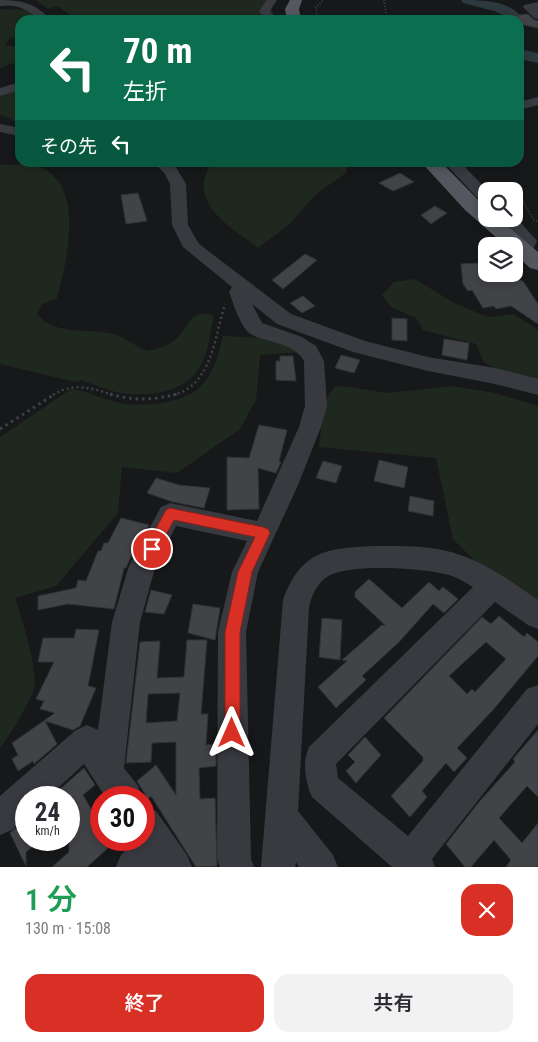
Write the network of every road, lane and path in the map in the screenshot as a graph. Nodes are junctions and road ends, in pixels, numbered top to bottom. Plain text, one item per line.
1 (28, 0) edge
2 (272, 0) edge
3 (296, 0) edge
4 (323, 0) edge
5 (384, 0) edge
6 (0, 3) edge
7 (538, 5) edge
8 (39, 15) edge
9 (41, 15) edge
10 (267, 15) edge
11 (293, 15) edge
12 (317, 15) edge
13 (386, 15) edge
14 (538, 16) edge
15 (15, 88) edge
16 (0, 92) edge
17 (538, 101) edge
18 (524, 105) edge
19 (0, 128) edge
20 (15, 131) edge
21 (166, 167) edge
22 (435, 167) edge
23 (456, 167) edge
24 (478, 190) edge
25 (523, 201) edge
26 (538, 222) edge
27 (516, 227) edge
28 (531, 258) edge
29 (240, 288) junction
30 (538, 387) edge
31 (0, 428) edge
32 (263, 533) junction
33 (493, 586) junction
34 (538, 616) edge
35 (538, 700) edge
36 (108, 772) junction
37 (118, 786) edge
38 (281, 816) junction
39 (0, 818) edge
40 (158, 844) edge
41 (414, 863) edge
42 (133, 867) edge
43 (237, 867) edge
44 (278, 867) edge
45 (321, 867) edge

1 - 9 street
2 - 10 street
3 - 11 main road
4 - 12 path
5 - 13 path
6 - 8 street
7 - 14 street
15 - 16 street
17 - 18 street
19 - 20 street
21 - 29 street
22 - 28 main road
23 - 24 street
25 - 26 path
27 - 28 street
29 - 30 street
29 - 31 path
29 - 32 street
32 - 36 street
32 - 43 street
33 - 34 street
33 - 38 street
33 - 41 street
35 - 41 street
36 - 37 street
36 - 39 street
38 - 44 street
38 - 45 street
40 - 42 street

